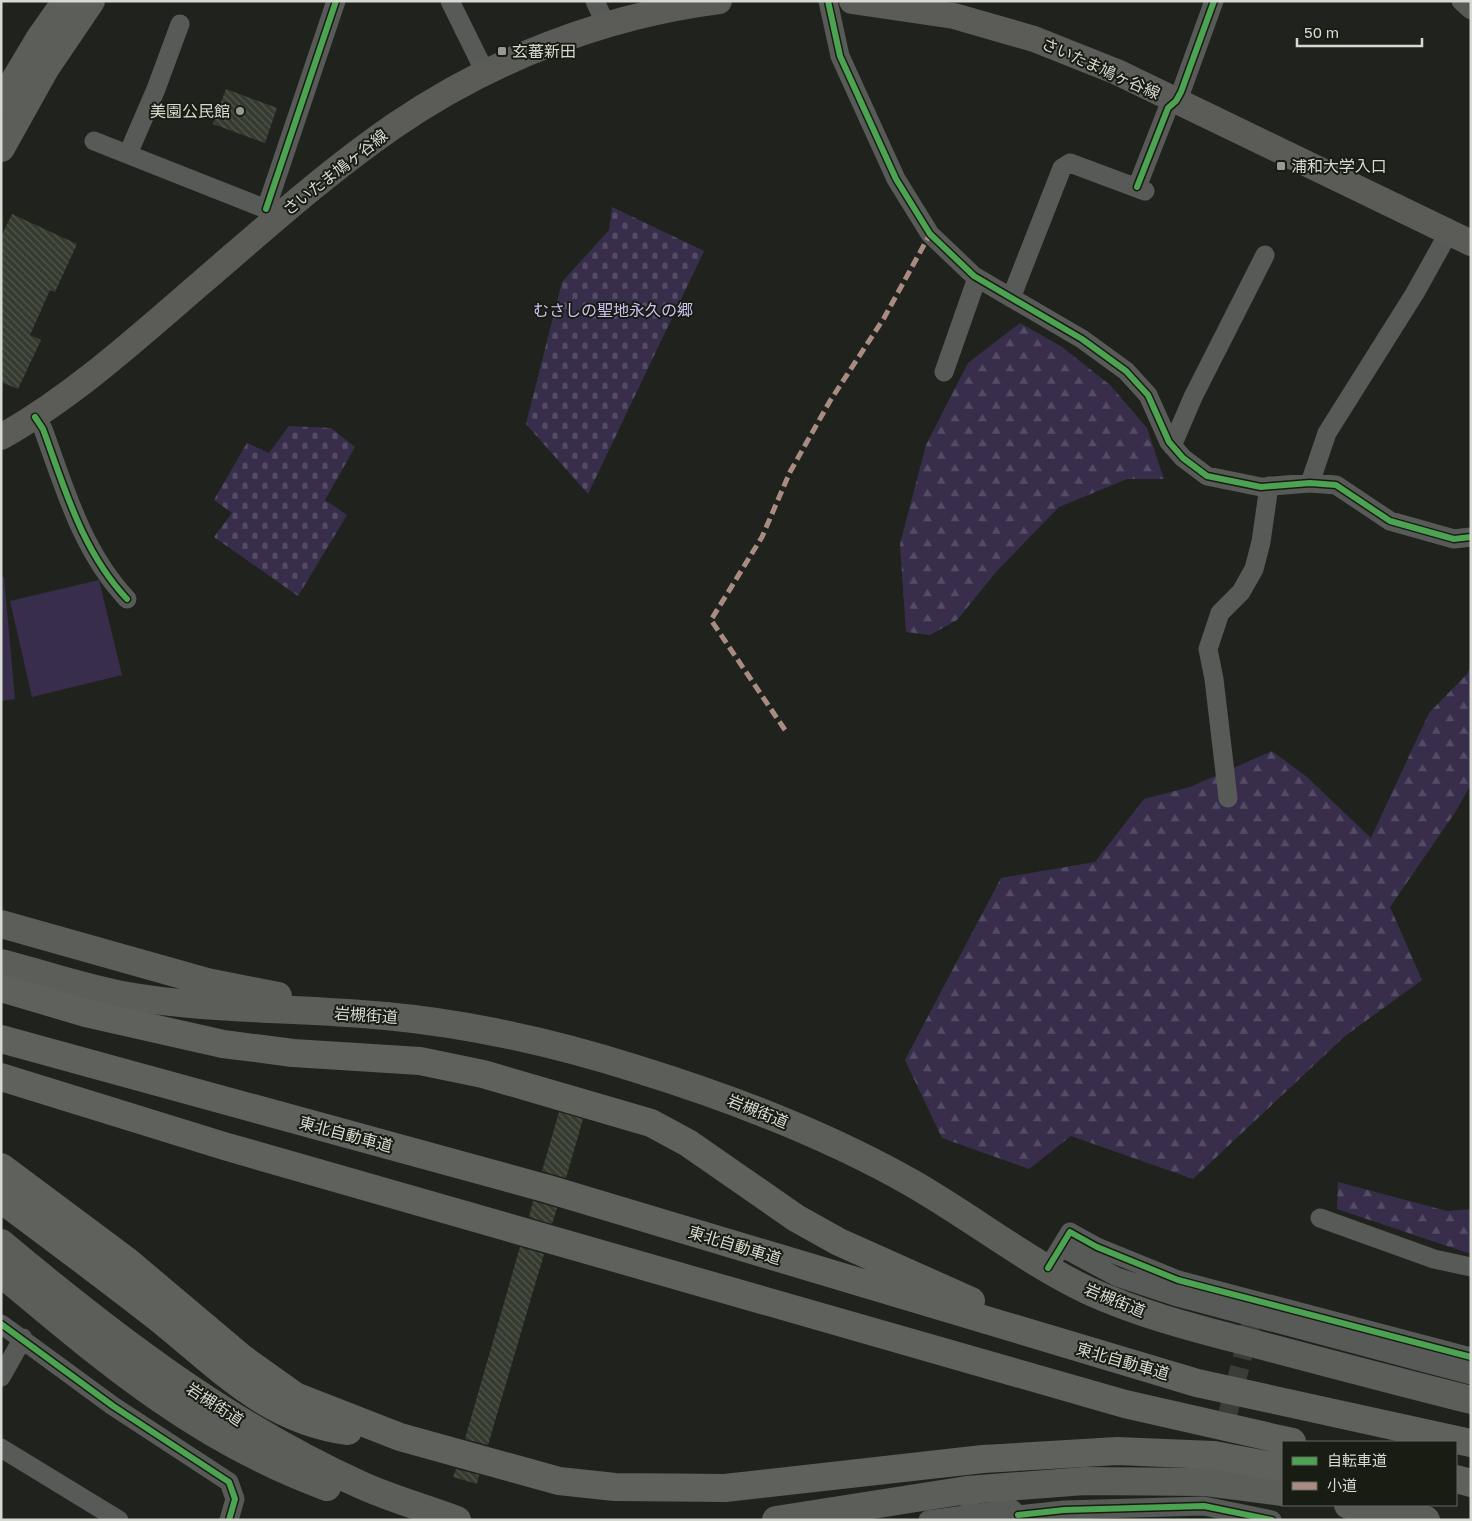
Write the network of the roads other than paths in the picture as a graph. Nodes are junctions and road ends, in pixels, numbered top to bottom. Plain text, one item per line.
1 (66, 1) edge
2 (90, 1) edge
3 (336, 1) edge
4 (450, 1) edge
5 (595, 1) edge
6 (719, 1) edge
7 (828, 1) edge
8 (852, 1) edge
9 (1214, 1) edge
10 (1461, 1) edge
11 (956, 9) edge
12 (1471, 10) edge
13 (180, 24) dead end
14 (606, 25) junction
15 (485, 72) junction
16 (1176, 101) junction
17 (1, 103) edge
18 (94, 141) dead end
19 (1, 148) edge
20 (128, 154) junction
21 (270, 214) junction
22 (1460, 238) edge
23 (1264, 255) dead end
24 (977, 278) junction
25 (1011, 298) junction
26 (944, 372) dead end
27 (35, 417) junction
28 (1, 437) edge
29 (1172, 446) junction
30 (1310, 483) junction
31 (1269, 486) junction
32 (1471, 537) edge
33 (127, 599) dead end
34 (1228, 798) dead end
35 (1, 924) edge
36 (1, 963) edge
37 (1, 988) edge
38 (447, 1023) junction
39 (1, 1039) edge
40 (1, 1077) edge
41 (1, 1167) edge
42 (1, 1199) edge
43 (1, 1215) edge
44 (1320, 1218) dead end
45 (1, 1242) edge
46 (1054, 1257) junction
47 (1469, 1262) edge
48 (1, 1273) edge
49 (1, 1289) edge
50 (154, 1315) junction
51 (1, 1324) edge
52 (23, 1338) junction
53 (89, 1346) junction
54 (1072, 1346) junction
55 (1471, 1357) edge
56 (1, 1377) edge
57 (1470, 1391) edge
58 (400, 1437) junction
59 (1288, 1441) edge
60 (1471, 1443) edge
61 (1, 1448) edge
62 (1282, 1468) edge
63 (1457, 1479) edge
64 (1471, 1483) edge
65 (1282, 1492) edge
66 (1457, 1495) edge
67 (1471, 1497) edge
68 (1353, 1506) edge
69 (970, 1508) edge
70 (1021, 1517) edge
71 (119, 1520) edge
72 (229, 1520) edge
73 (423, 1520) edge
74 (457, 1520) edge
75 (776, 1520) edge
76 (928, 1520) edge
77 (1272, 1520) edge
78 (1426, 1520) edge

1 - 17 highway
2 - 19 highway
3 - 21 street
4 - 15 street
5 - 14 street
6 - 14 main road, さいたま鳩ヶ谷線
7 - 24 street
8 - 11 main road, さいたま鳩ヶ谷線
9 - 16 street
10 - 12 street
11 - 16 main road, さいたま鳩ヶ谷線
13 - 20 street
14 - 15 main road, さいたま鳩ヶ谷線
15 - 21 main road, さいたま鳩ヶ谷線
16 - 22 main road, さいたま鳩ヶ谷線
16 - 25 street
18 - 20 street
20 - 21 street
21 - 27 main road, さいたま鳩ヶ谷線
22 - 30 street
23 - 29 street
24 - 25 street
24 - 26 street
25 - 29 street
27 - 28 main road, さいたま鳩ヶ谷線
27 - 33 street
29 - 31 street
30 - 31 street
30 - 32 street
31 - 34 street
35 - 38 highway
36 - 38 highway, 岩槻街道
37 - 54 highway
38 - 46 highway, 岩槻街道
39 - 54 highway, 東北自動車道
40 - 59 highway
41 - 58 highway
42 - 50 highway
43 - 50 highway
44 - 47 street
45 - 74 highway, 岩槻街道
46 - 55 street
46 - 57 highway, 岩槻街道
48 - 53 highway
49 - 53 highway
50 - 58 highway
51 - 52 street
52 - 56 street
52 - 72 street
53 - 73 highway
54 - 60 highway, 東北自動車道
58 - 62 highway
61 - 71 street
63 - 64 highway
65 - 69 highway
66 - 67 highway
68 - 78 highway
69 - 70 street
69 - 75 highway
69 - 76 street
70 - 77 street

